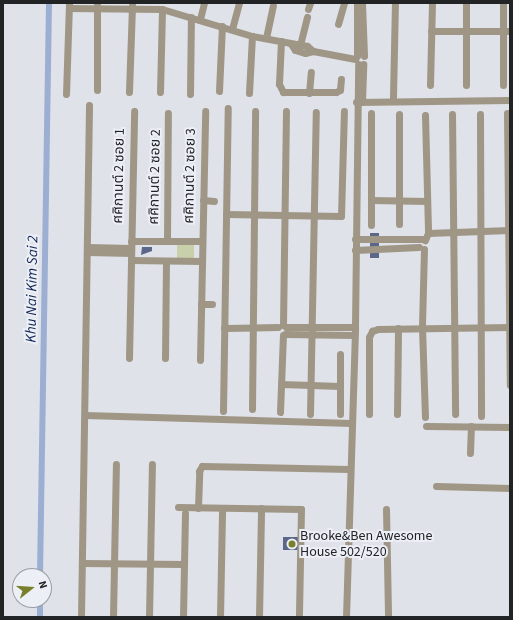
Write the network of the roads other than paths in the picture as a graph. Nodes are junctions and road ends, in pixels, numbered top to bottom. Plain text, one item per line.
1 (204, 3) edge
2 (239, 3) edge
3 (344, 3) edge
4 (357, 3) edge
5 (362, 3) edge
6 (395, 3) edge
7 (432, 3) edge
8 (466, 3) edge
9 (503, 3) edge
10 (97, 5) edge
11 (132, 5) edge
12 (69, 6) edge
13 (273, 6) dead end
14 (165, 7) edge
15 (190, 17) junction
16 (307, 17) dead end
17 (200, 19) junction
18 (338, 24) dead end
19 (222, 26) junction
20 (232, 29) junction
21 (431, 31) junction
22 (466, 31) junction
23 (507, 31) edge
24 (252, 36) junction
25 (266, 38) junction
26 (281, 42) junction
27 (291, 44) junction
28 (300, 45) junction
29 (313, 51) junction
30 (359, 60) junction
31 (311, 72) dead end
32 (341, 79) dead end
33 (466, 85) dead end
34 (503, 85) dead end
35 (430, 86) dead end
36 (97, 90) dead end
37 (219, 91) dead end
38 (129, 92) dead end
39 (160, 92) dead end
40 (249, 93) dead end
41 (308, 93) junction
42 (66, 94) dead end
43 (190, 94) dead end
44 (393, 97) dead end
45 (510, 100) edge
46 (359, 102) junction
47 (89, 105) dead end
48 (228, 108) dead end
49 (134, 111) dead end
50 (204, 111) dead end
51 (254, 111) dead end
52 (286, 111) dead end
53 (344, 111) dead end
54 (316, 112) dead end
55 (168, 113) dead end
56 (371, 113) dead end
57 (507, 113) dead end
58 (399, 114) dead end
59 (425, 114) dead end
60 (452, 114) dead end
61 (480, 114) dead end
62 (203, 200) junction
63 (371, 200) junction
64 (399, 200) junction
65 (214, 201) dead end
66 (427, 201) junction
67 (226, 214) junction
68 (254, 215) junction
69 (284, 215) junction
70 (314, 216) junction
71 (399, 224) dead end
72 (371, 225) dead end
73 (480, 230) junction
74 (509, 230) edge
75 (428, 232) junction
76 (454, 232) junction
77 (355, 239) junction
78 (423, 240) junction
79 (167, 241) junction
80 (202, 242) junction
81 (422, 248) junction
82 (88, 250) junction
83 (131, 250) junction
84 (354, 250) junction
85 (166, 261) junction
86 (202, 261) junction
87 (201, 304) junction
88 (212, 304) dead end
89 (354, 327) junction
90 (422, 327) junction
91 (455, 327) junction
92 (482, 327) junction
93 (510, 327) edge
94 (224, 328) junction
95 (253, 328) junction
96 (398, 328) junction
97 (283, 330) junction
98 (311, 332) junction
99 (354, 335) junction
100 (340, 354) dead end
101 (129, 358) dead end
102 (165, 358) dead end
103 (200, 360) dead end
104 (281, 384) junction
105 (311, 384) junction
106 (510, 385) edge
107 (340, 386) junction
108 (252, 409) dead end
109 (223, 410) dead end
110 (280, 412) dead end
111 (310, 414) dead end
112 (340, 414) dead end
113 (369, 414) dead end
114 (397, 414) dead end
115 (455, 414) dead end
116 (85, 415) junction
117 (481, 416) dead end
118 (425, 417) dead end
119 (351, 423) junction
120 (426, 426) dead end
121 (471, 426) junction
122 (510, 427) edge
123 (470, 453) dead end
124 (116, 464) dead end
125 (152, 464) dead end
126 (349, 469) junction
127 (436, 486) dead end
128 (510, 488) edge
129 (178, 507) dead end
130 (198, 508) junction
131 (222, 508) junction
132 (261, 508) junction
133 (386, 510) dead end
134 (185, 513) dead end
135 (114, 562) junction
136 (82, 563) junction
137 (150, 563) junction
138 (184, 564) junction
139 (81, 617) edge
140 (113, 617) edge
141 (149, 617) edge
142 (183, 617) edge
143 (220, 617) edge
144 (259, 617) edge
145 (300, 617) edge
146 (346, 617) edge
147 (388, 617) edge

1 - 17 street
2 - 20 street
3 - 18 street
4 - 30 street
5 - 30 street
6 - 44 street
7 - 21 street
8 - 22 street
9 - 23 street
10 - 11 street
10 - 12 street
10 - 36 street
11 - 14 street
11 - 38 street
12 - 42 street
13 - 25 street
14 - 15 street
14 - 39 street
15 - 17 street
15 - 43 street
16 - 28 street
17 - 19 street
19 - 20 street
19 - 37 street
20 - 24 street
21 - 22 street
21 - 35 street
22 - 23 street
22 - 33 street
23 - 34 street
24 - 25 street
24 - 40 street
25 - 26 street
26 - 27 street
26 - 41 street
27 - 28 street
27 - 29 street
28 - 29 street
29 - 30 street
30 - 46 street
31 - 41 street
32 - 41 street
45 - 46 street
46 - 77 street
47 - 82 street
48 - 67 street
49 - 83 street, ศศิกานต์ 2 ซอย 1
50 - 62 street, ศศิกานต์ 2 ซอย 3
51 - 68 street
52 - 69 street
53 - 70 street
54 - 70 street
55 - 79 street, ศศิกานต์ 2 ซอย 2
56 - 63 street
57 - 74 street
58 - 64 street
59 - 66 street
60 - 76 street
61 - 73 street
62 - 65 street
62 - 80 street, ศศิกานต์ 2 ซอย 3
63 - 64 street
63 - 72 street
64 - 66 street
64 - 71 street
66 - 75 street
67 - 68 street
67 - 94 street
68 - 69 street
68 - 95 street
69 - 70 street
69 - 97 street
70 - 98 street
73 - 74 street
73 - 76 street
73 - 92 street
74 - 93 street
75 - 76 street
75 - 78 street
76 - 91 street
77 - 78 street
77 - 84 street
78 - 81 street
79 - 80 street
79 - 83 street
80 - 86 street, ศศิกานต์ 2 ซอย 3
81 - 84 street
81 - 90 street
82 - 83 street
82 - 116 street
83 - 85 street
83 - 101 street, ศศิกานต์ 2 ซอย 1
84 - 89 street
85 - 86 street
85 - 102 street
86 - 87 street, ศศิกานต์ 2 ซอย 3
87 - 88 street
87 - 103 street, ศศิกานต์ 2 ซอย 3
89 - 98 street
89 - 99 street
90 - 91 street
90 - 96 street
90 - 118 street
91 - 92 street
91 - 115 street
92 - 93 street
92 - 117 street
93 - 106 street
94 - 95 street
94 - 109 street
95 - 97 street
95 - 108 street
96 - 113 street
96 - 114 street
97 - 98 street
97 - 104 street
98 - 99 street
98 - 105 street
99 - 119 street
100 - 107 street
104 - 105 street
104 - 110 street
105 - 107 street
105 - 111 street
107 - 112 street
116 - 119 street
116 - 136 street
119 - 126 street
120 - 121 street
121 - 122 street
121 - 123 street
124 - 135 street
125 - 137 street
126 - 130 street
126 - 146 street
127 - 128 street
129 - 130 street
130 - 131 street
131 - 132 street
131 - 143 street
132 - 144 street
132 - 145 street
133 - 147 street
134 - 138 street
135 - 136 street
135 - 137 street
135 - 140 street
136 - 139 street
137 - 138 street
137 - 141 street
138 - 142 street

